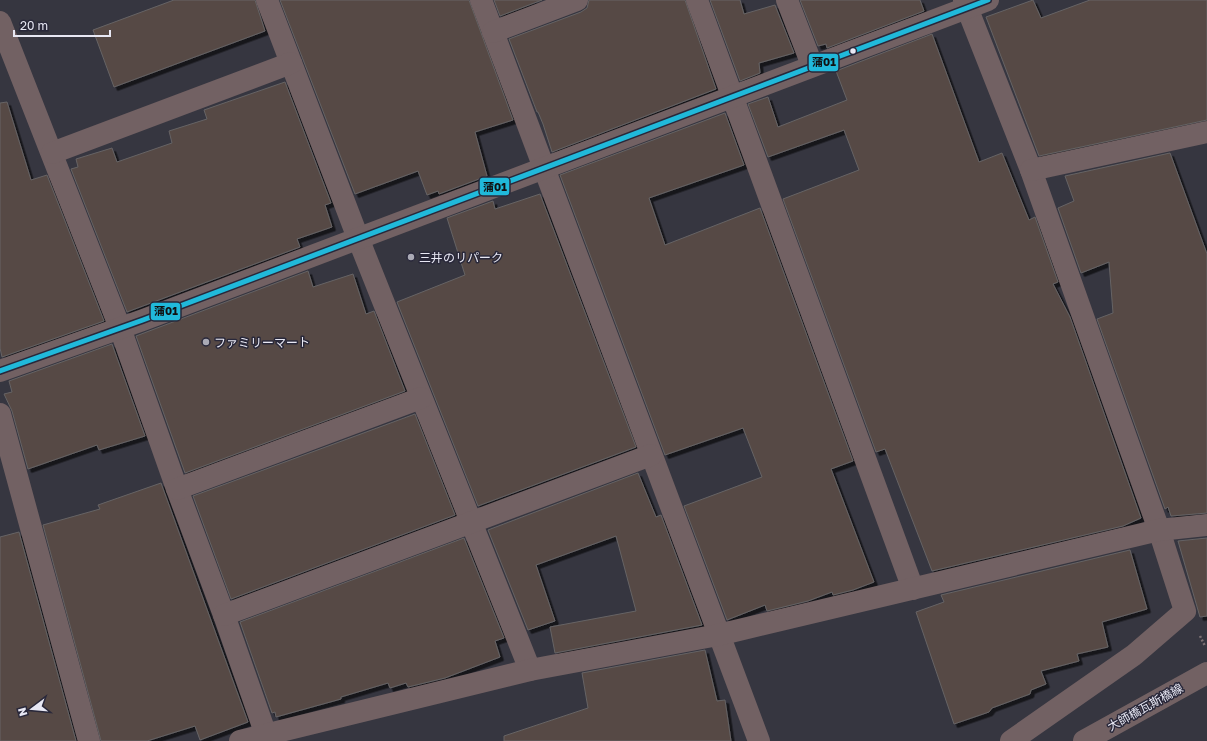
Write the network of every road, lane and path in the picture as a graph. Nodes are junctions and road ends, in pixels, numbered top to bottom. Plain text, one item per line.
1 (267, 0) edge
2 (481, 0) edge
3 (577, 0) edge
4 (697, 0) edge
5 (788, 0) edge
6 (988, 0) edge
7 (965, 4) edge
8 (0, 22) edge
9 (493, 32) junction
10 (291, 63) junction
11 (812, 65) junction
12 (732, 96) junction
13 (1207, 132) edge
14 (52, 153) junction
15 (543, 168) junction
16 (1031, 170) junction
17 (358, 238) junction
18 (120, 328) junction
19 (0, 371) edge
20 (421, 398) junction
21 (0, 414) edge
22 (651, 455) junction
23 (177, 490) junction
24 (471, 522) junction
25 (1207, 525) edge
26 (1159, 530) junction
27 (913, 589) junction
28 (224, 615) junction
29 (718, 635) junction
30 (530, 670) junction
31 (1207, 673) edge
32 (269, 738) edge
33 (89, 741) edge
34 (240, 741) edge
35 (759, 741) edge
36 (1011, 741) edge
37 (1084, 741) edge

1 - 10 street
2 - 9 street
3 - 9 street
4 - 12 street
5 - 11 street
6 - 7 street
7 - 11 street
7 - 16 street
8 - 14 street
9 - 15 street
10 - 14 street
10 - 17 street
11 - 12 street
12 - 15 street
12 - 27 street
13 - 16 street
14 - 18 street
15 - 17 street
15 - 22 street
16 - 26 street
17 - 18 street
17 - 20 street
18 - 19 street
18 - 23 street
20 - 23 street
20 - 24 street
21 - 33 street
22 - 24 street
22 - 29 street
23 - 28 street
24 - 28 street
24 - 30 street
25 - 26 street
26 - 27 street
26 - 36 street
27 - 29 street
28 - 32 street
29 - 30 street
29 - 35 street
30 - 32 street
31 - 37 street, 大師橋瓦斯橋線
32 - 34 street

